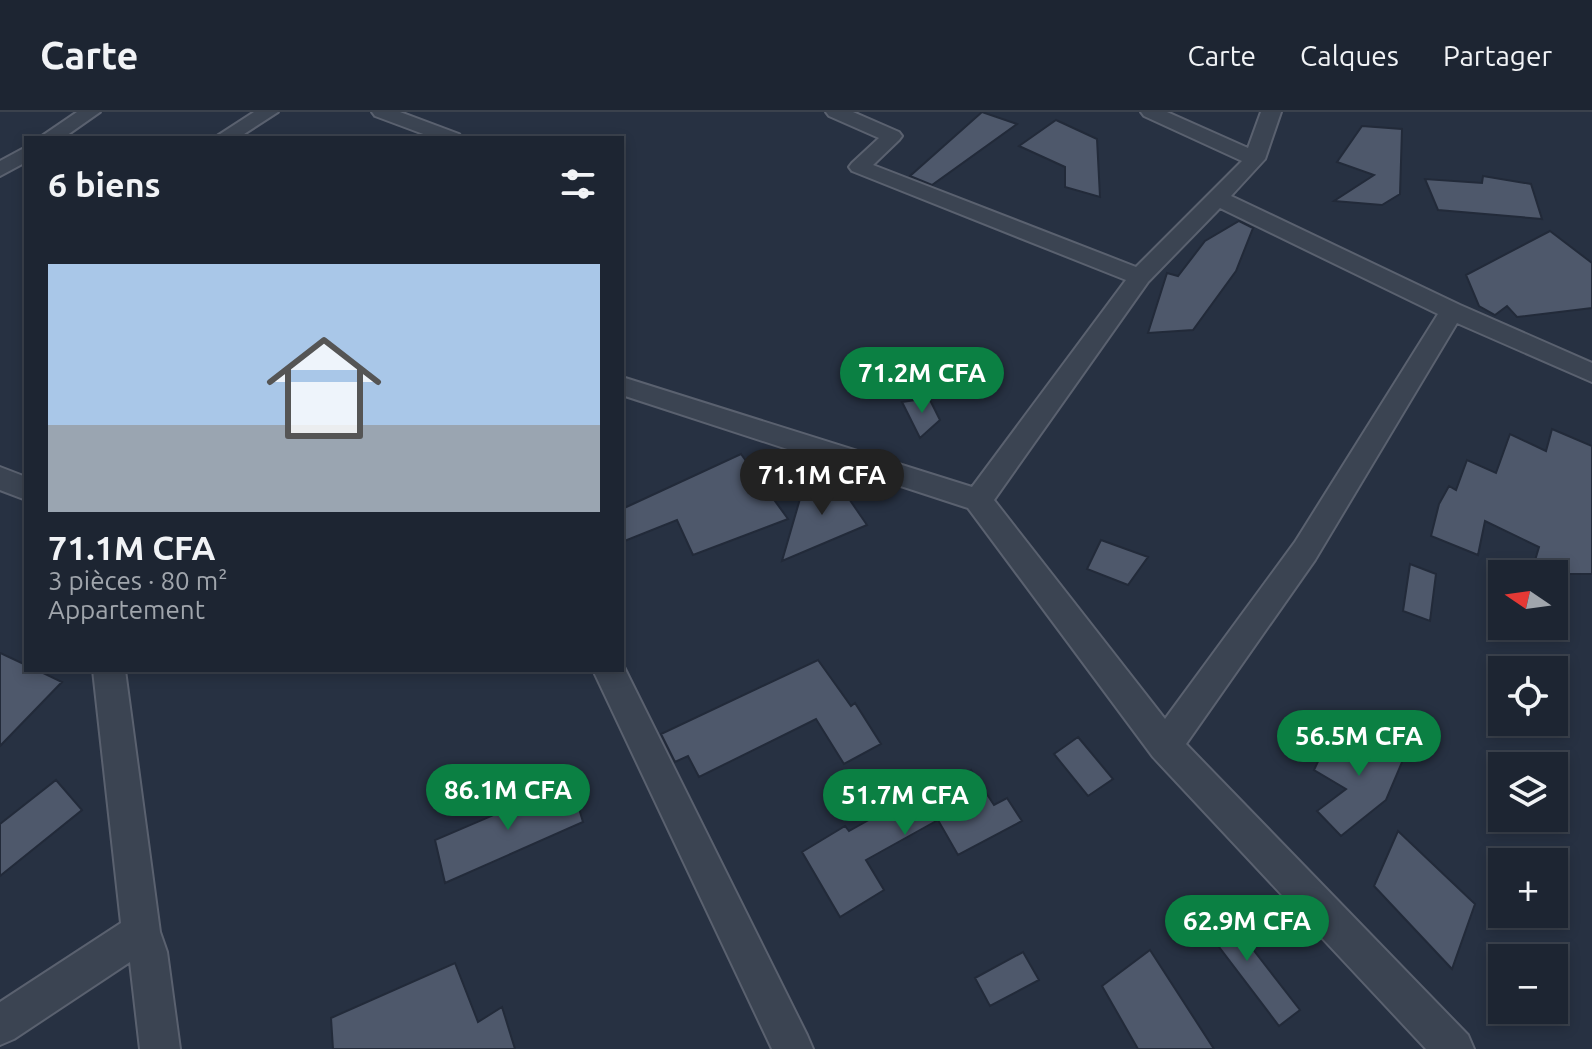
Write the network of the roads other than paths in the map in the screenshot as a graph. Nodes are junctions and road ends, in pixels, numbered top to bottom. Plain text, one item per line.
1 (90, 112) edge
2 (268, 112) edge
3 (382, 112) edge
4 (836, 112) edge
5 (1151, 112) edge
6 (1271, 112) edge
7 (52, 136) edge
8 (227, 136) edge
9 (447, 136) edge
10 (24, 154) edge
11 (1255, 159) junction
12 (0, 170) edge
13 (0, 176) edge
14 (24, 182) edge
15 (1217, 198) junction
16 (1140, 277) junction
17 (1452, 311) junction
18 (1592, 373) edge
19 (624, 387) edge
20 (0, 478) edge
21 (24, 488) edge
22 (978, 500) junction
23 (109, 672) edge
24 (610, 672) edge
25 (1165, 746) junction
26 (141, 932) junction
27 (0, 1025) edge
28 (160, 1049) edge
29 (793, 1049) edge
30 (1454, 1049) edge

1 - 7 street
2 - 8 street
3 - 9 street
4 - 16 street
5 - 11 street
6 - 11 street
10 - 12 street
11 - 15 street
13 - 14 street
15 - 16 street
15 - 17 street
16 - 22 street
17 - 18 street
17 - 25 street
19 - 22 street
20 - 21 street
22 - 25 street
23 - 26 street
24 - 29 street
25 - 30 street
26 - 27 street
26 - 28 street

